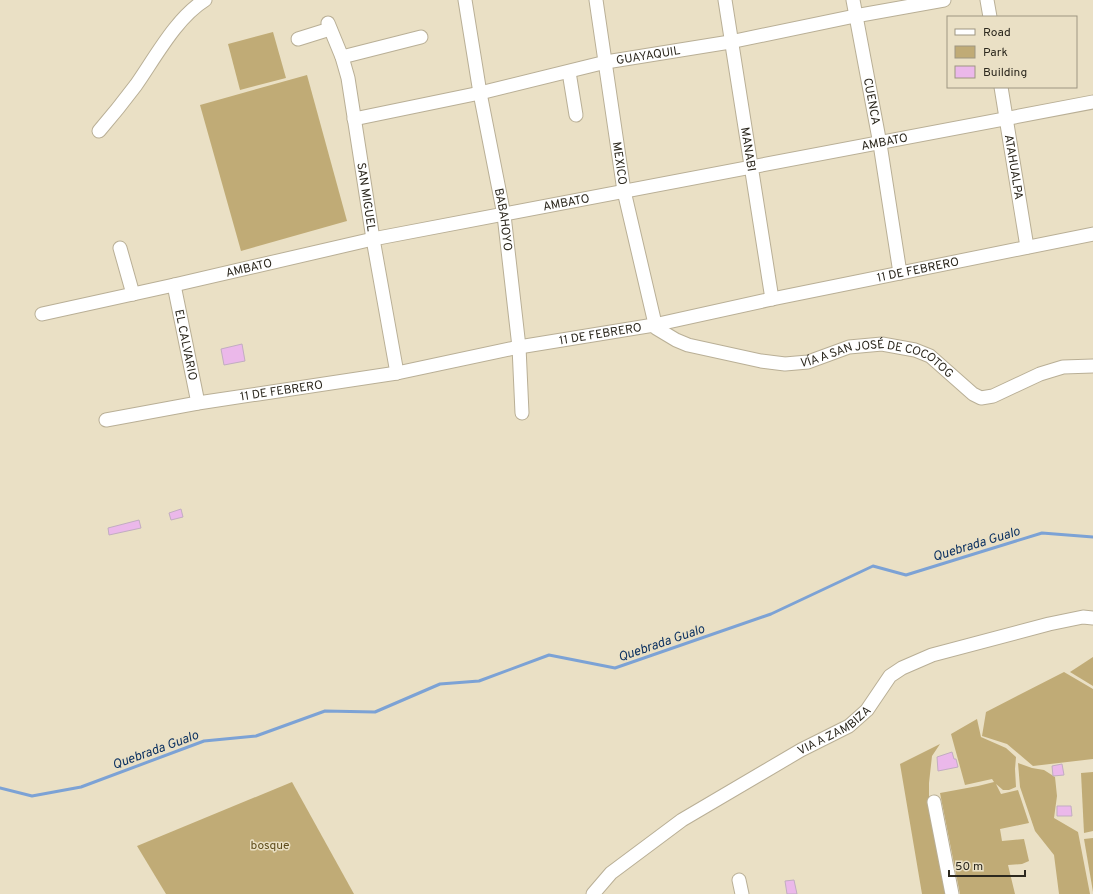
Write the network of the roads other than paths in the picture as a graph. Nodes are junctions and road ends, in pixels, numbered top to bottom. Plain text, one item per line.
1 (205, 0) edge
2 (465, 0) edge
3 (596, 0) edge
4 (725, 0) edge
5 (853, 0) edge
6 (944, 0) edge
7 (988, 0) edge
8 (855, 16) junction
9 (990, 16) edge
10 (421, 37) dead end
11 (298, 39) dead end
12 (730, 42) junction
13 (342, 57) junction
14 (606, 62) junction
15 (569, 72) junction
16 (1002, 88) edge
17 (480, 93) junction
18 (1093, 102) edge
19 (576, 115) dead end
20 (1006, 118) junction
21 (354, 119) junction
22 (99, 131) dead end
23 (880, 144) junction
24 (751, 167) junction
25 (624, 192) junction
26 (504, 215) junction
27 (1093, 234) edge
28 (373, 239) junction
29 (1027, 247) junction
30 (120, 248) dead end
31 (900, 273) junction
32 (174, 285) junction
33 (133, 294) junction
34 (772, 299) junction
35 (42, 314) dead end
36 (654, 325) junction
37 (519, 348) junction
38 (1093, 366) edge
39 (397, 373) junction
40 (198, 403) junction
41 (522, 413) dead end
42 (106, 420) dead end
43 (1093, 618) edge
44 (934, 802) dead end
45 (739, 880) dead end
46 (593, 894) edge
47 (742, 894) edge
48 (952, 894) edge

1 - 22 street
2 - 17 street, BABAHOYO
3 - 14 street, MEXICO
4 - 12 street, MANABI
5 - 8 street, CUENCA
6 - 8 street, GUAYAQUIL
7 - 9 street
8 - 12 street, GUAYAQUIL
8 - 23 street, CUENCA
10 - 13 street
11 - 13 street, SAN MIGUEL
12 - 14 street, GUAYAQUIL
12 - 24 street, MANABI
13 - 21 street, SAN MIGUEL
14 - 15 street, GUAYAQUIL
14 - 25 street, MEXICO
15 - 17 street, GUAYAQUIL
15 - 19 street
16 - 20 street, ATAHUALPA
17 - 21 street, GUAYAQUIL
17 - 26 street, BABAHOYO
18 - 20 street, AMBATO
20 - 23 street, AMBATO
20 - 29 street, ATAHUALPA
21 - 28 street, SAN MIGUEL
23 - 24 street, AMBATO
23 - 31 street, CUENCA
24 - 25 street, AMBATO
24 - 34 street, MANABI
25 - 26 street, AMBATO
25 - 36 street, MEXICO
26 - 28 street, AMBATO
26 - 37 street, BABAHOYO
27 - 29 street, 11 DE FEBRERO
28 - 32 street, AMBATO
28 - 39 street, SAN MIGUEL
29 - 31 street, 11 DE FEBRERO
30 - 33 street
31 - 34 street, 11 DE FEBRERO
32 - 33 street, AMBATO
32 - 40 street, EL CALVARIO
33 - 35 street, AMBATO
34 - 36 street, 11 DE FEBRERO
36 - 37 street, 11 DE FEBRERO
36 - 38 street, VÍA A SAN JOSÉ DE COCOTOG
37 - 39 street, 11 DE FEBRERO
37 - 41 street, BABAHOYO
39 - 40 street, 11 DE FEBRERO
40 - 42 street, 11 DE FEBRERO
43 - 46 street, VIA A ZAMBIZA
44 - 48 street
45 - 47 street

